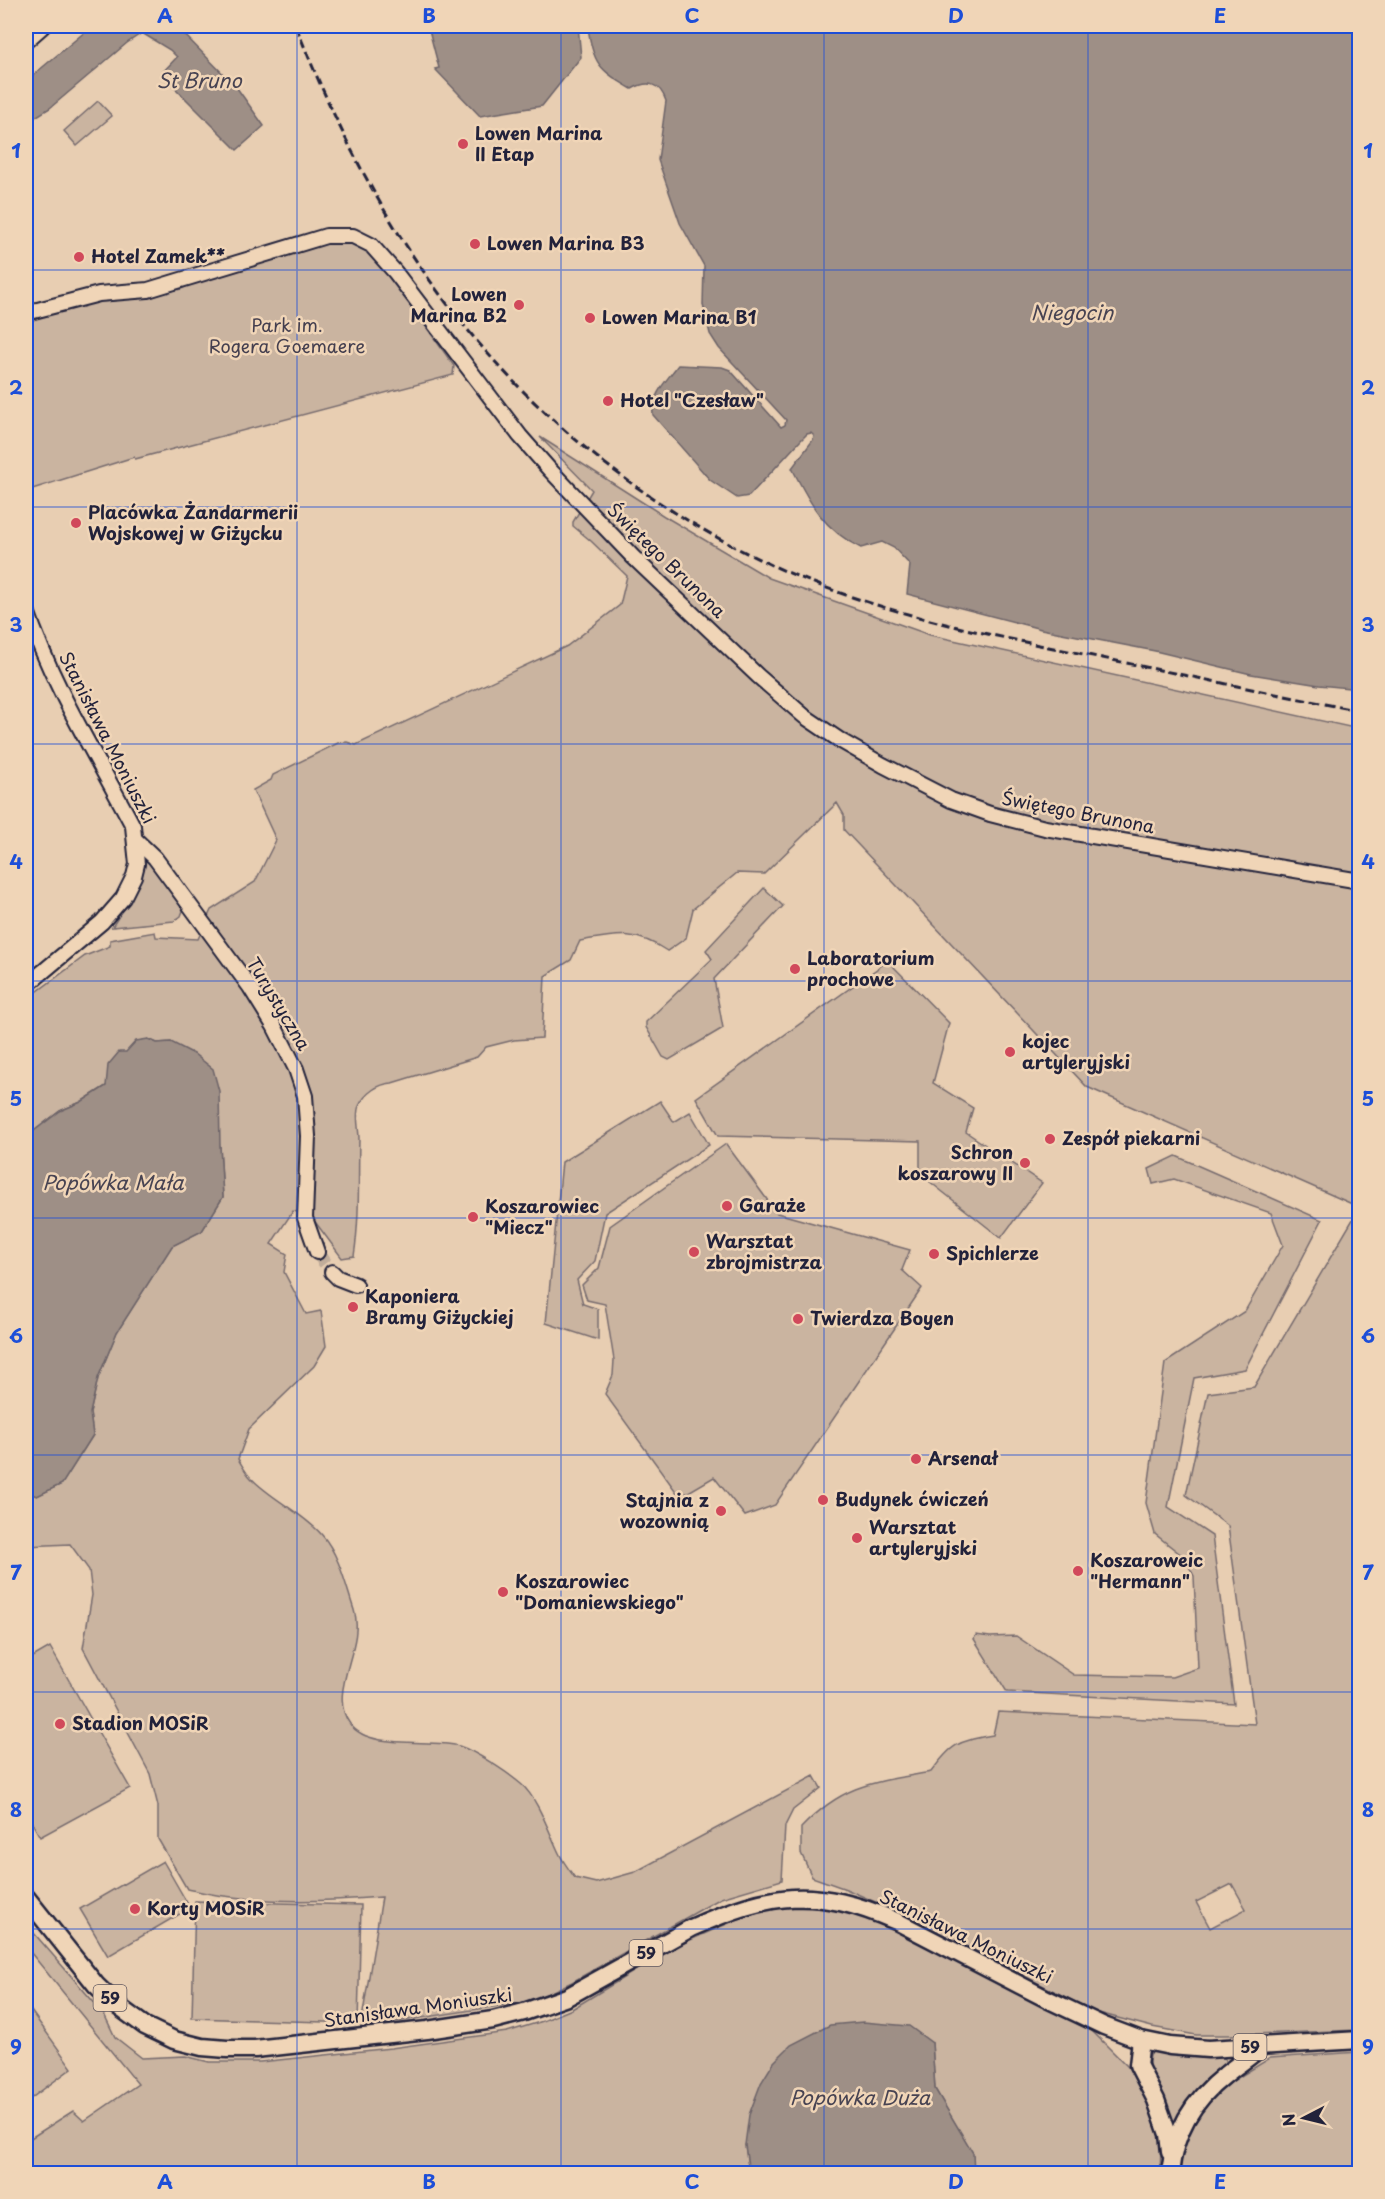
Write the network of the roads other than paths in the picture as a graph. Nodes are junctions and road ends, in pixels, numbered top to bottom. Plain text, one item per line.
1 (44, 26) edge
2 (26, 41) edge
3 (26, 314) edge
4 (26, 608) edge
5 (136, 840) junction
6 (1359, 881) edge
7 (26, 986) edge
8 (317, 1252) tunnel mouth
9 (332, 1272) tunnel mouth
10 (357, 1285) dead end
11 (26, 1898) edge
12 (1141, 2040) junction
13 (1359, 2040) edge
14 (1262, 2046) junction
15 (1170, 2169) edge

1 - 2 street
3 - 6 street, Świętego Brunona
4 - 5 street, Stanisława Moniuszki
5 - 7 street, Stanisława Moniuszki
5 - 8 street, Turystyczna
9 - 10 street
11 - 12 main road, Stanisława Moniuszki / 59
12 - 14 main road, Stanisława Moniuszki / 59
12 - 15 main road
13 - 14 main road, Stanisława Moniuszki / 59
14 - 15 main road

